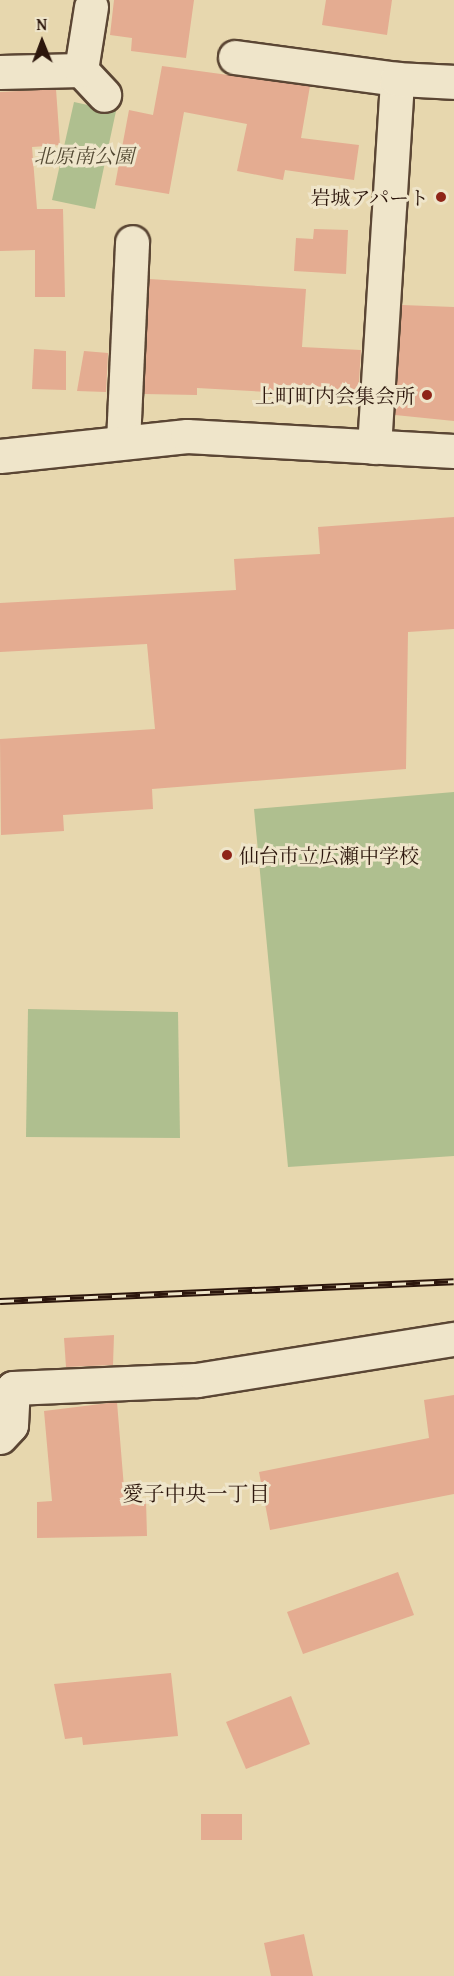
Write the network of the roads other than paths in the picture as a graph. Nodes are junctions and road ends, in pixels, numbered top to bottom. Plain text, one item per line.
1 (91, 7) dead end
2 (235, 57) dead end
3 (81, 70) junction
4 (0, 72) edge
5 (397, 79) junction
6 (454, 82) edge
7 (104, 95) dead end
8 (132, 242) dead end
9 (123, 442) junction
10 (374, 447) junction
11 (454, 452) edge
12 (0, 456) edge
13 (454, 1339) edge
14 (0, 1437) edge

1 - 3 street
2 - 5 street
3 - 4 street
3 - 7 street
5 - 6 street
5 - 10 street
8 - 9 street
9 - 10 street
9 - 12 street
10 - 11 street
13 - 14 street

